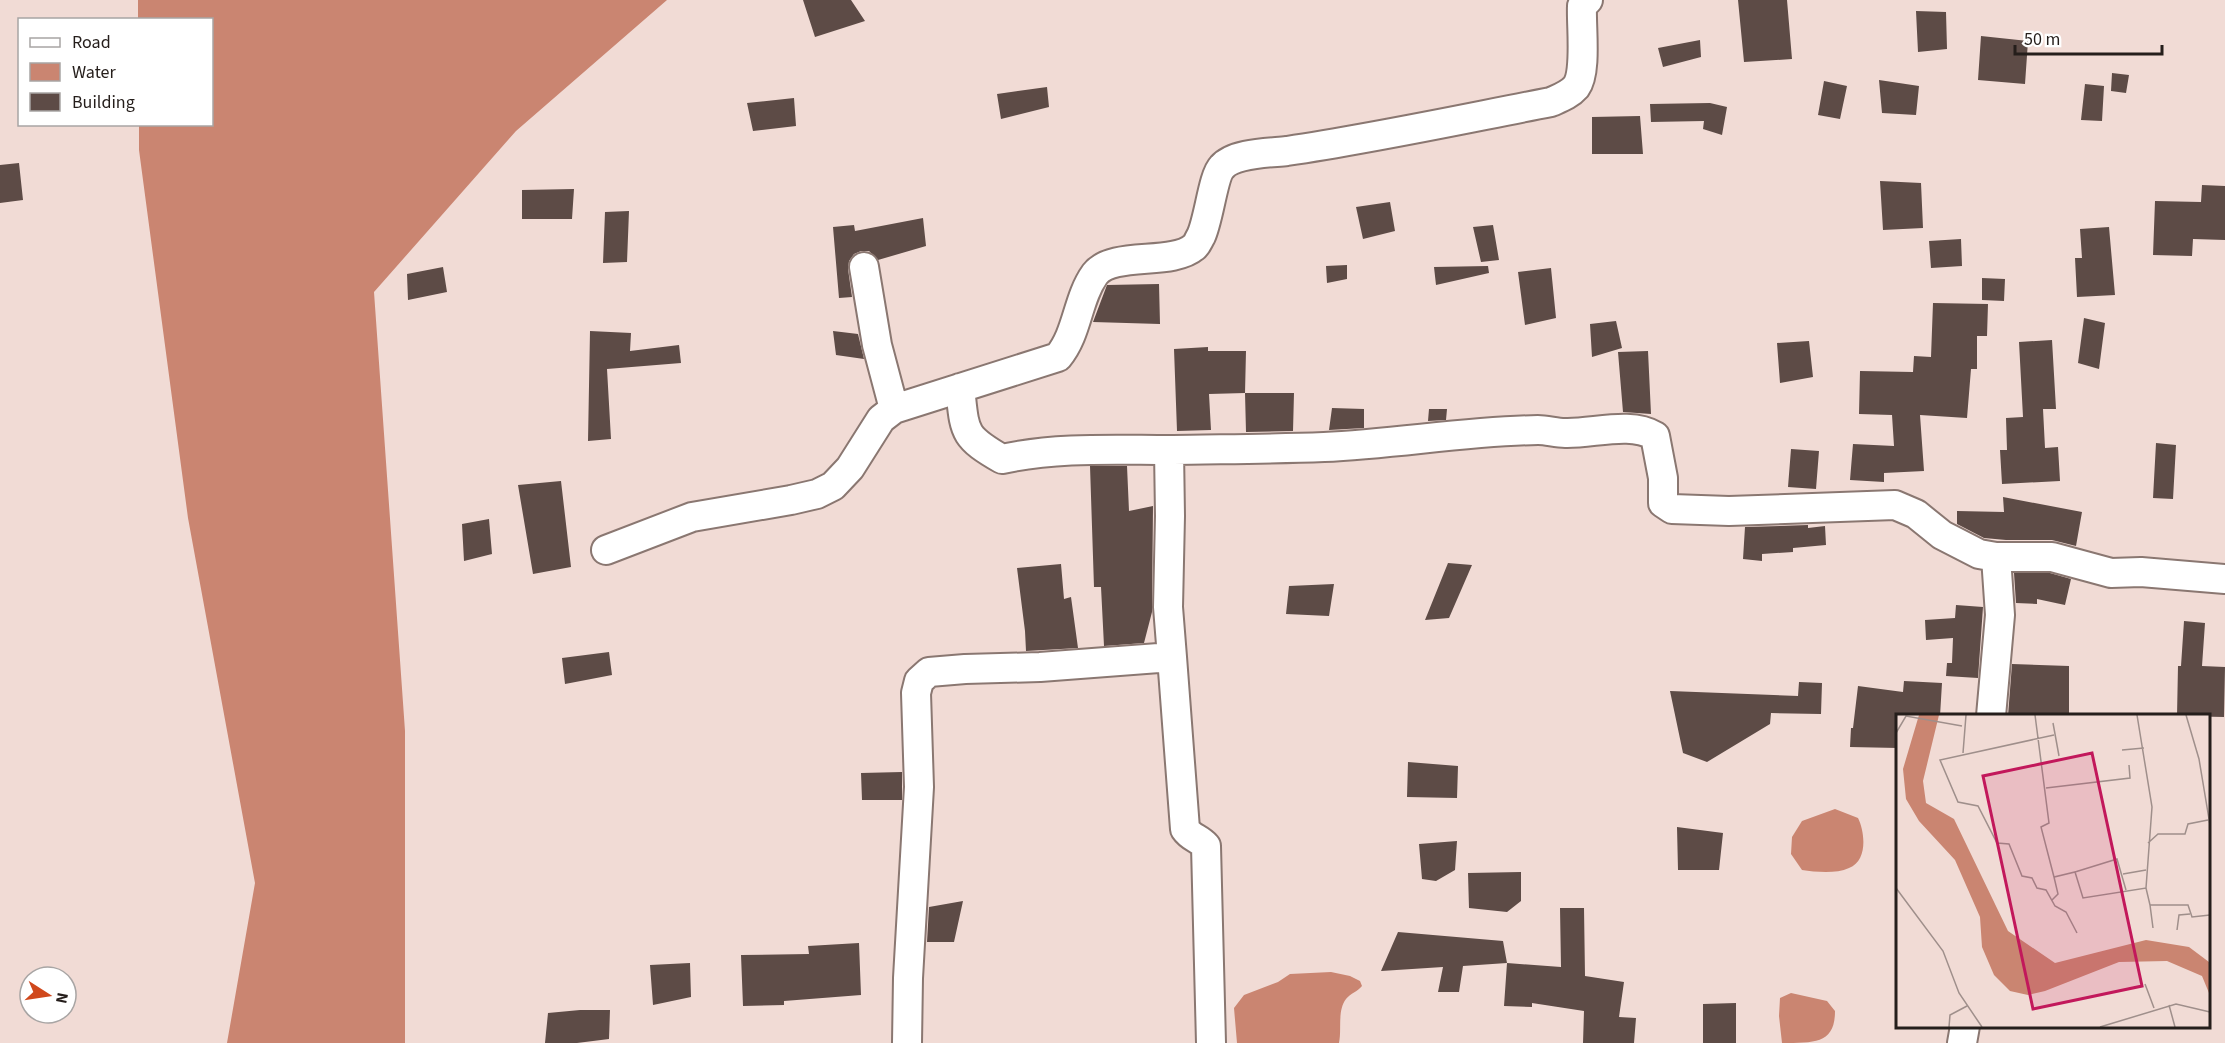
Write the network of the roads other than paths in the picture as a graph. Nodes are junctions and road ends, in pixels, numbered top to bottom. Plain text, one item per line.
1 (1588, 0) edge
2 (864, 267) dead end
3 (960, 388) junction
4 (894, 409) junction
5 (1169, 450) junction
6 (606, 550) dead end
7 (1996, 557) junction
8 (2225, 579) edge
9 (1172, 657) junction
10 (1991, 714) edge
11 (1965, 1028) edge
12 (907, 1043) edge
13 (1211, 1043) edge
14 (1962, 1043) edge

1 - 3 street
2 - 4 street
3 - 4 street
3 - 5 street
4 - 6 street
5 - 7 street
5 - 9 street
7 - 8 street
7 - 10 street
9 - 12 street
9 - 13 street
11 - 14 street

